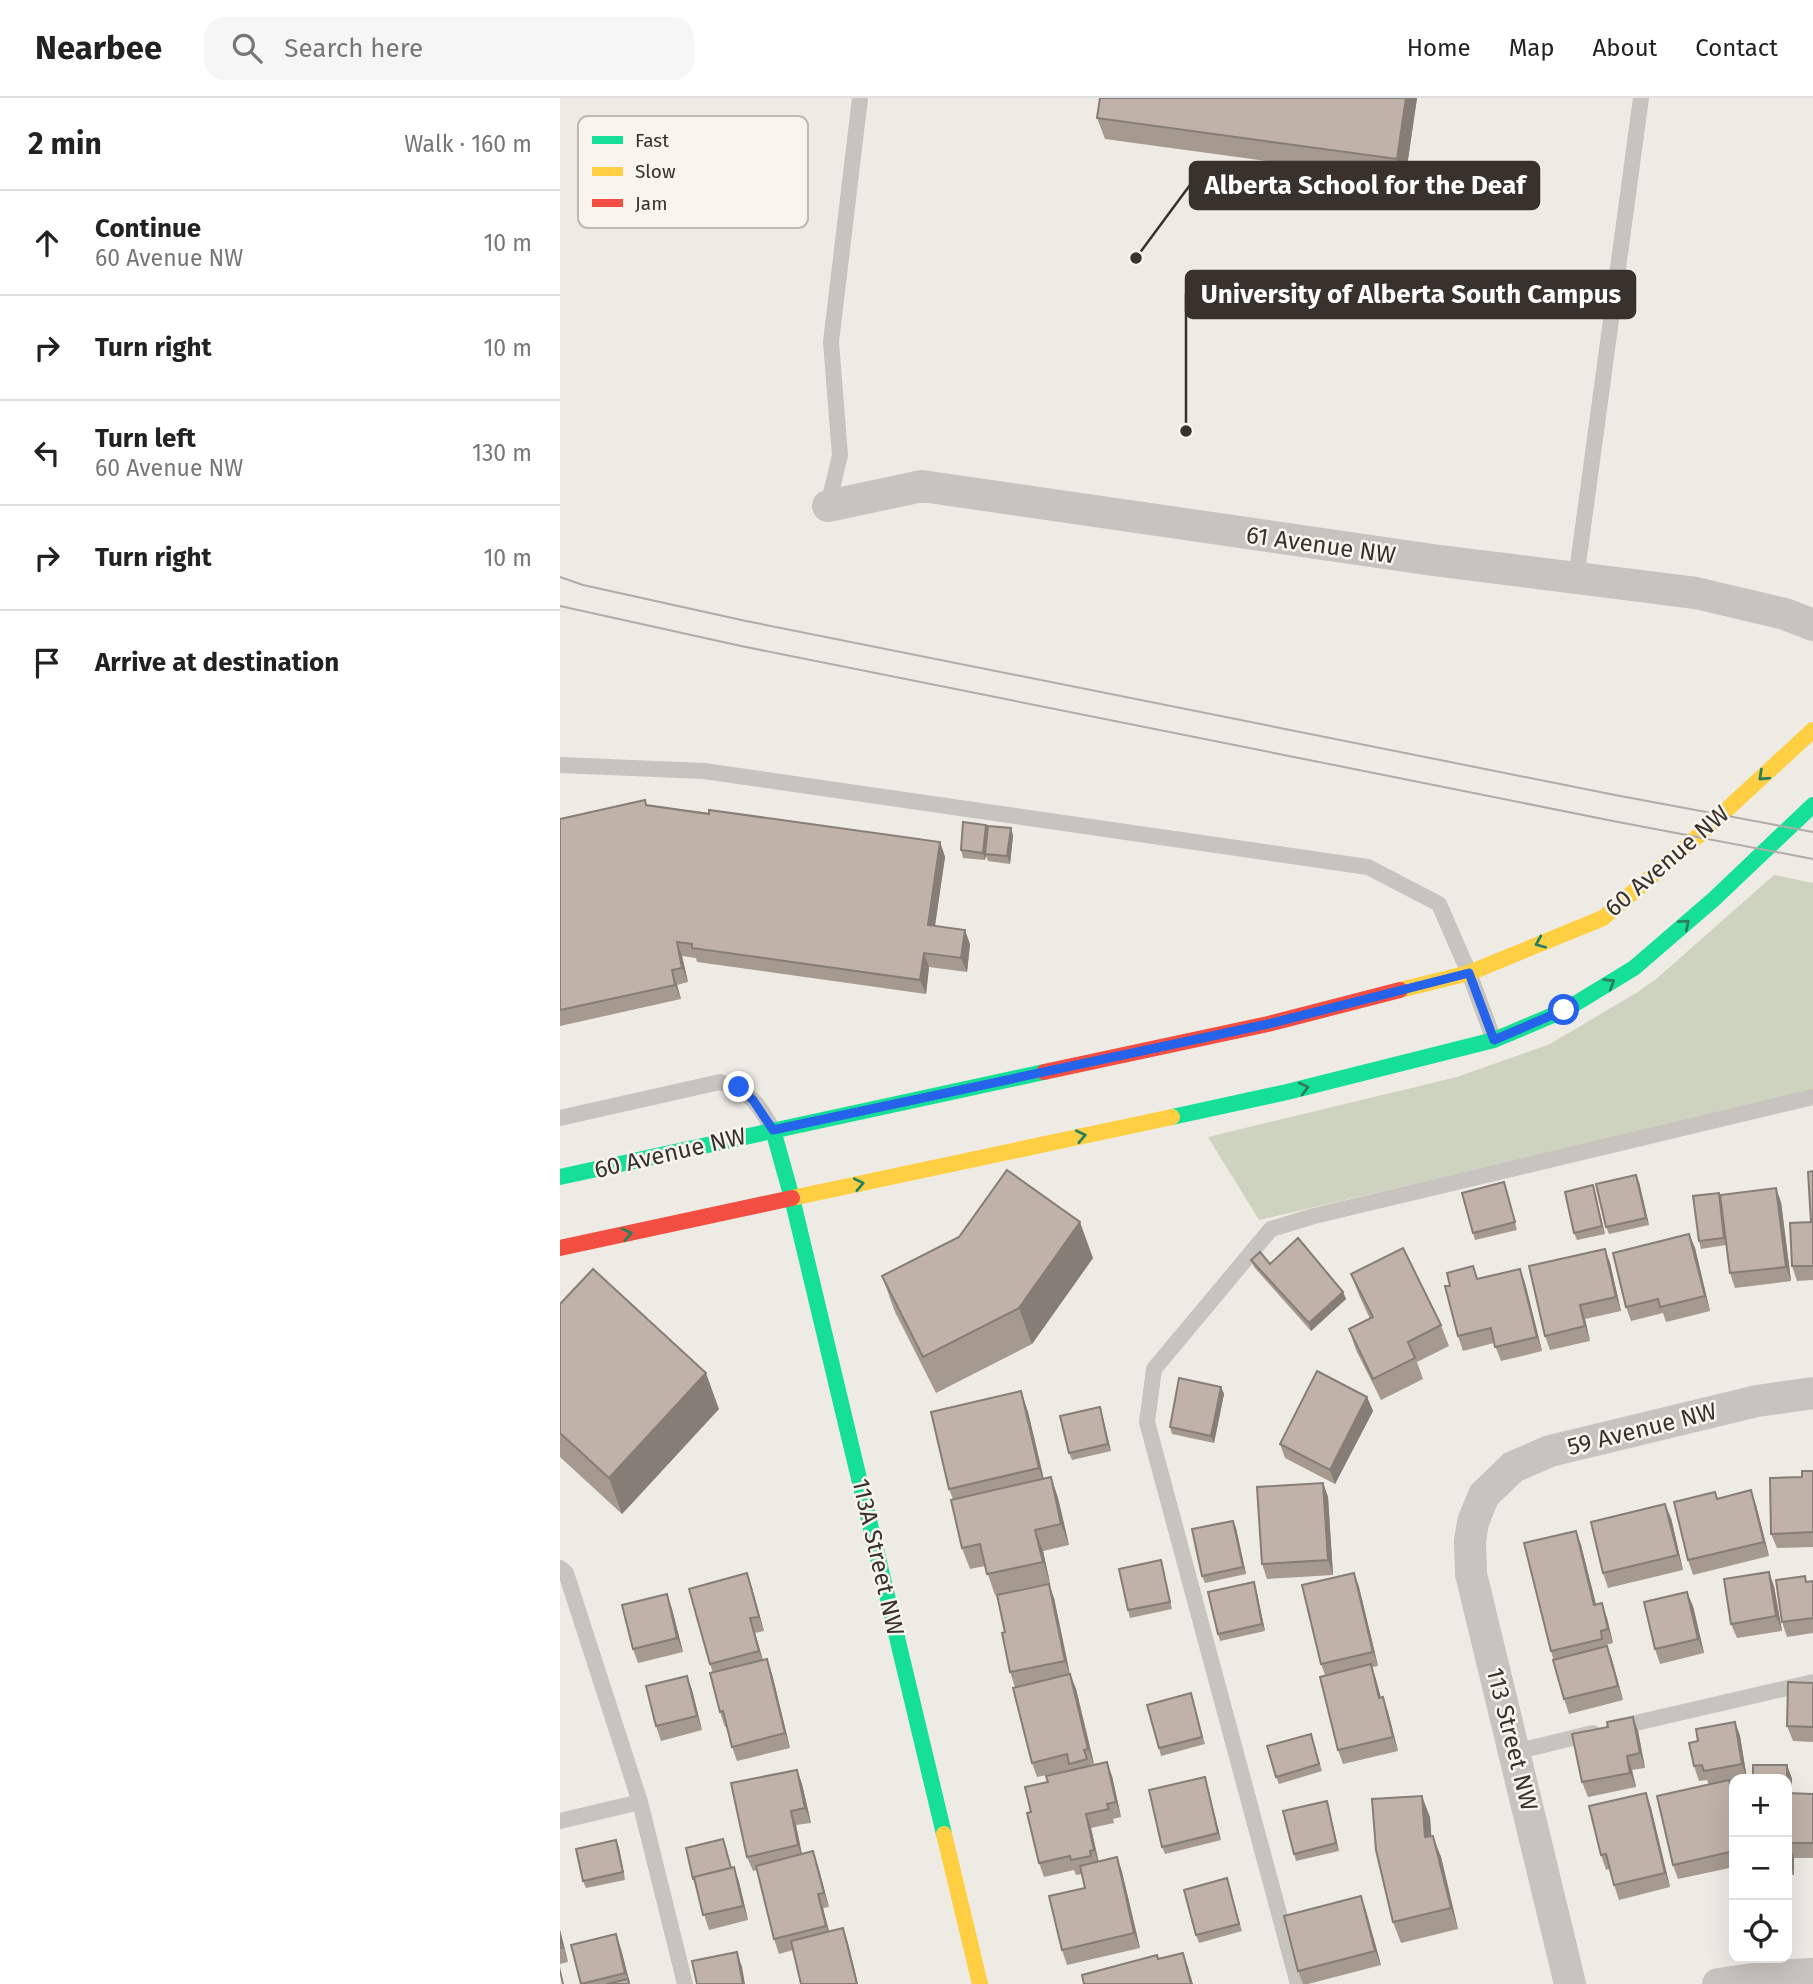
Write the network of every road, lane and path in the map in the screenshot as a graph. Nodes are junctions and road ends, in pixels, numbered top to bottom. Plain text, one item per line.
1 (860, 98) edge
2 (1641, 98) edge
3 (828, 506) joint
4 (1576, 579) junction
5 (1813, 625) edge
6 (1813, 730) edge
7 (560, 765) edge
8 (1813, 806) edge
9 (1469, 973) junction
10 (1494, 1040) junction
11 (1813, 1097) edge
12 (560, 1118) edge
13 (773, 1130) junction
14 (560, 1177) edge
15 (792, 1198) junction
16 (560, 1248) edge
17 (1813, 1393) edge
18 (1484, 1495) joint
19 (560, 1568) edge
20 (1813, 1682) edge
21 (1515, 1752) junction
22 (640, 1802) junction
23 (560, 1821) edge
24 (1813, 1974) edge
25 (685, 1984) edge
26 (979, 1984) edge
27 (1297, 1984) edge
28 (1570, 1984) edge
29 (1718, 1984) edge

1 - 3 lane
2 - 4 lane
3 - 4 street, 61 Avenue NW
4 - 5 street, 61 Avenue NW
6 -> 9 street, 60 Avenue NW
7 - 9 lane
10 -> 8 street
9 - 10 lane
9 - 13 street, 60 Avenue NW
15 -> 10 street
11 - 27 lane
12 - 13 lane
13 - 14 street, 60 Avenue NW
13 - 15 street, 113A Street NW
16 -> 15 street
15 - 26 street, 113A Street NW
17 - 18 street, 59 Avenue NW
18 - 21 street, 113 Street NW
19 - 22 lane
20 - 21 lane
21 - 28 street, 113 Street NW
22 - 23 lane
22 - 25 lane
24 - 29 street

